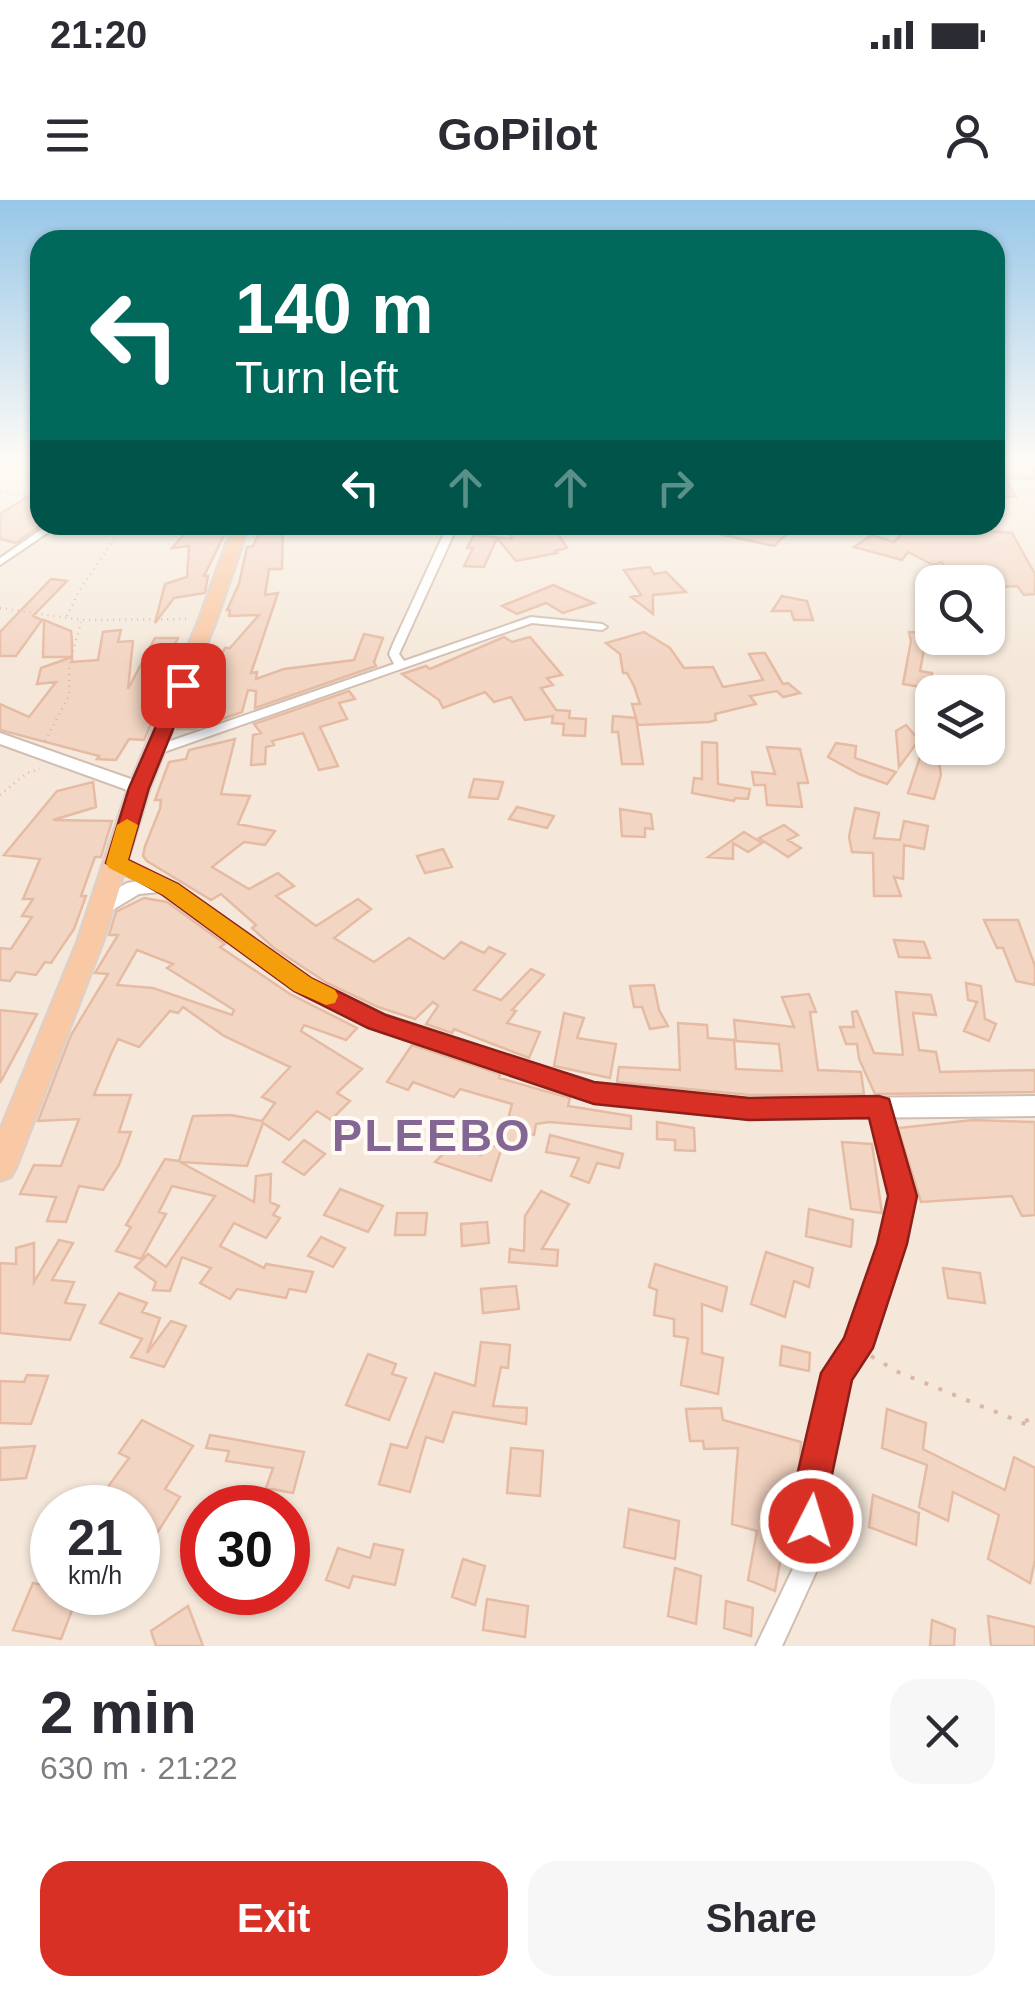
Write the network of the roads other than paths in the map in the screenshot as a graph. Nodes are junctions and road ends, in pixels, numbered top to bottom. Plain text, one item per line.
1 (39, 535) edge
2 (237, 535) edge
3 (449, 535) edge
4 (0, 562) edge
5 (602, 628) dead end
6 (400, 664) junction
7 (0, 738) edge
8 (157, 750) junction
9 (139, 788) junction
10 (116, 863) junction
11 (162, 885) junction
12 (102, 907) junction
13 (1035, 1106) edge
14 (879, 1107) junction
15 (0, 1168) edge
16 (769, 1646) edge

1 - 4 street
2 - 8 highway
3 - 6 street
5 - 6 street
6 - 8 street
7 - 9 street
8 - 9 highway
9 - 10 highway
10 - 11 street
10 - 12 highway
11 - 12 street
11 - 14 street
12 - 15 highway
13 - 14 street
14 - 16 street

